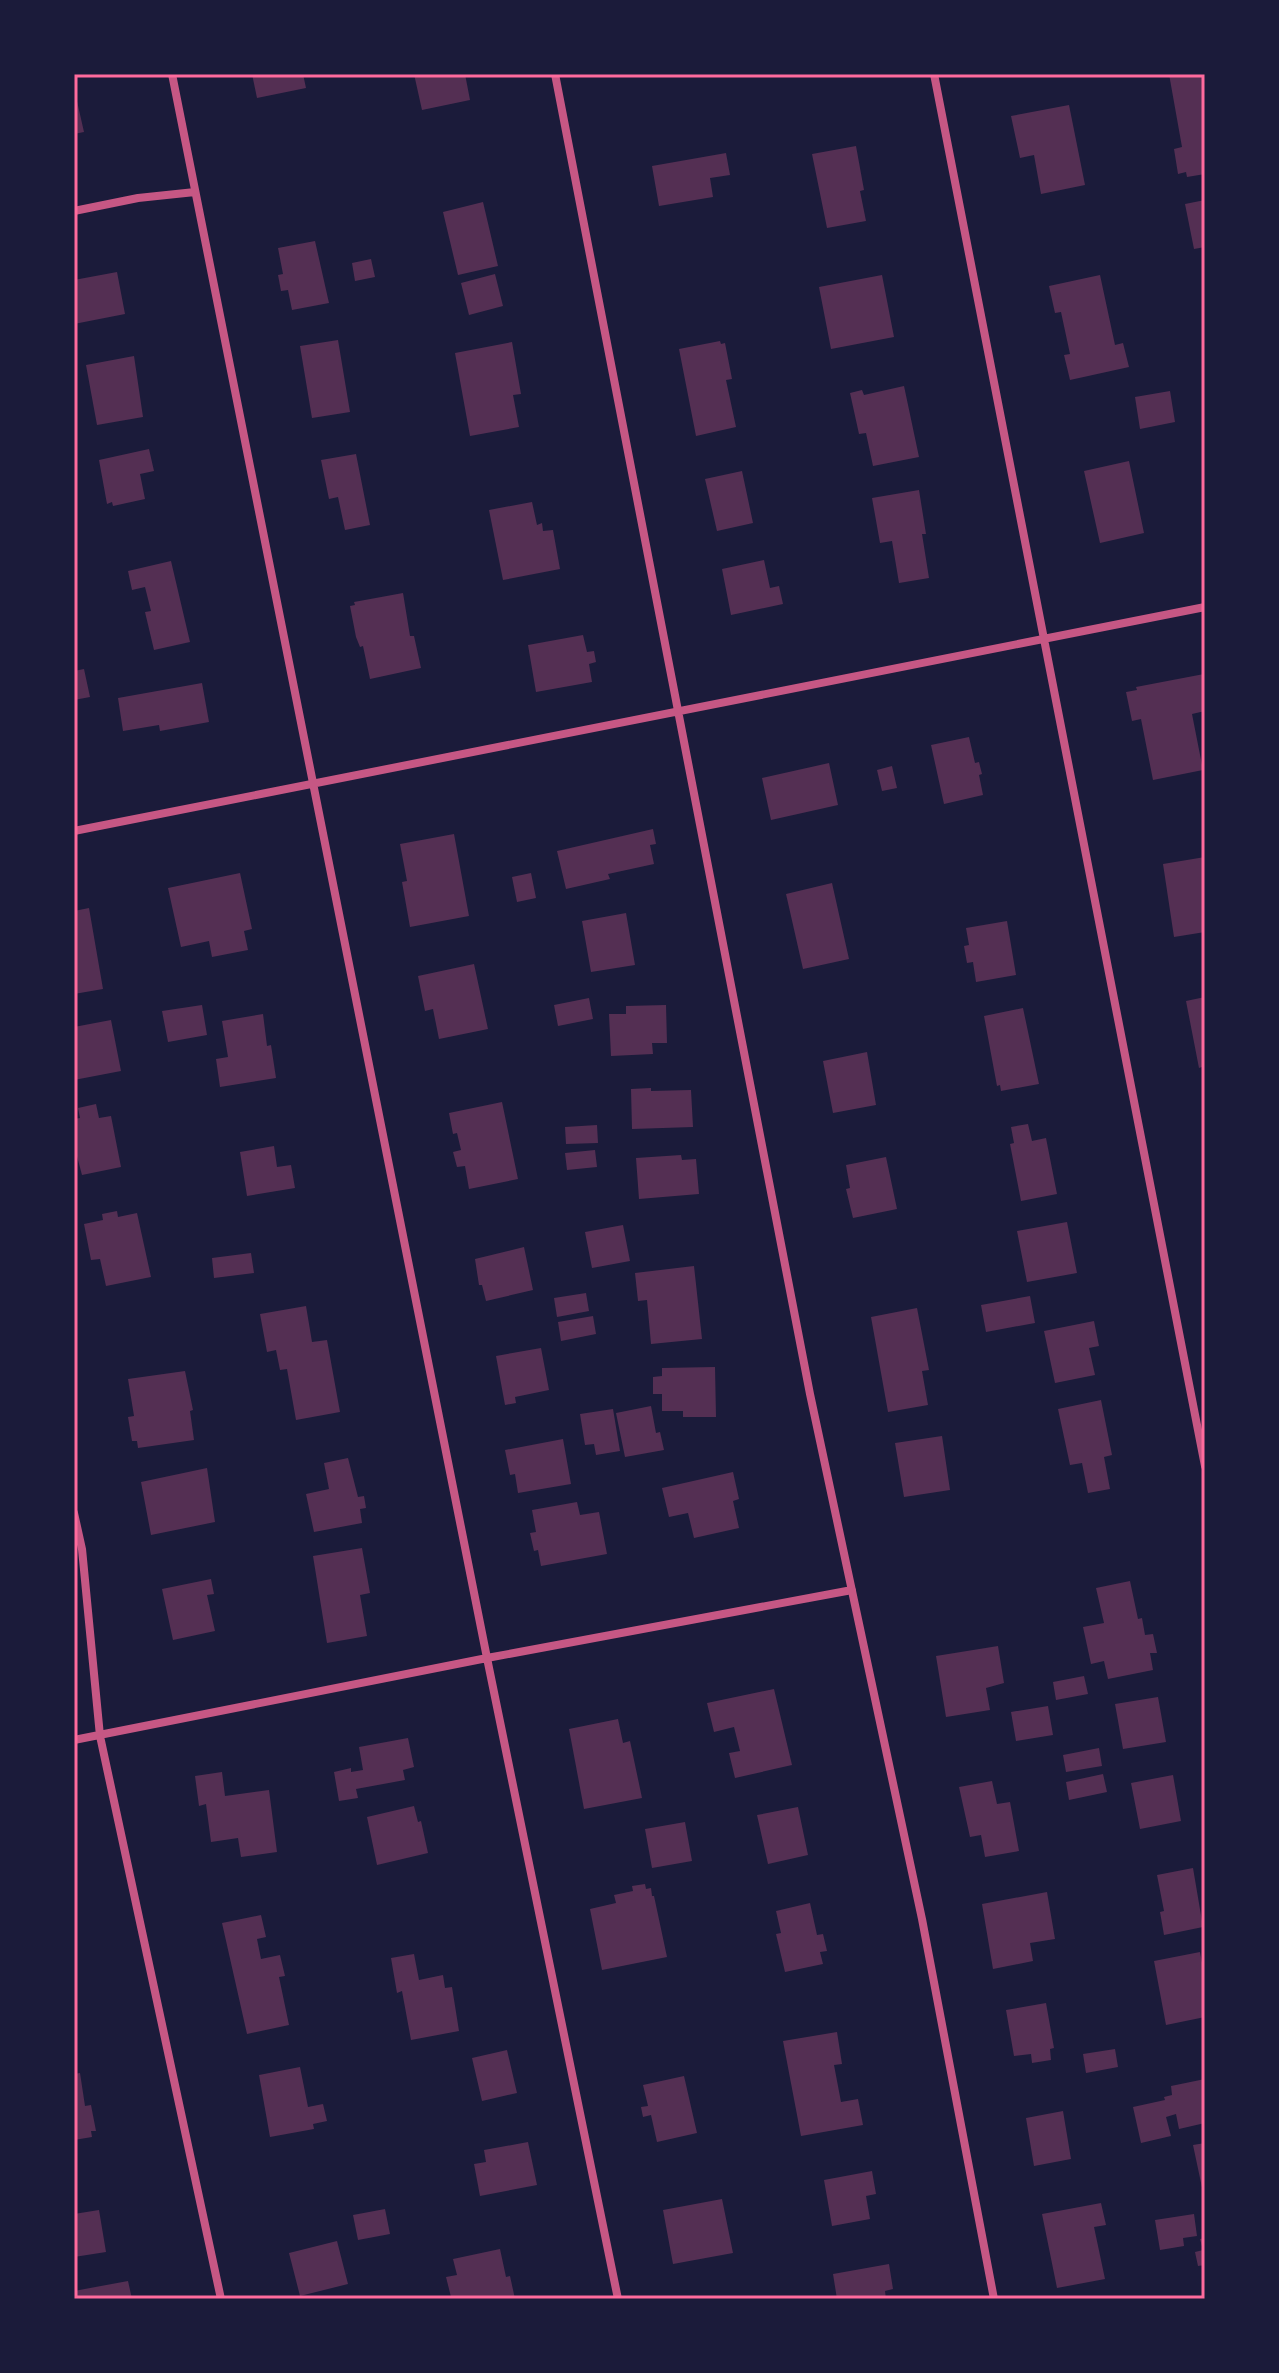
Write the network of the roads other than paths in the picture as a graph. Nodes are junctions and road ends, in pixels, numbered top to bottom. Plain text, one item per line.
1 (172, 74) edge
2 (555, 74) edge
3 (934, 74) edge
4 (195, 192) junction
5 (74, 211) edge
6 (1205, 607) edge
7 (1042, 638) junction
8 (680, 712) junction
9 (312, 783) junction
10 (74, 831) edge
11 (1205, 1466) edge
12 (74, 1513) edge
13 (852, 1590) junction
14 (487, 1658) junction
15 (100, 1736) junction
16 (74, 1740) edge
17 (221, 2299) edge
18 (618, 2299) edge
19 (994, 2299) edge

1 - 4 street
2 - 8 street
3 - 7 street
4 - 5 street
4 - 9 street
6 - 7 street
7 - 8 street
7 - 11 street
8 - 9 street
8 - 13 street
9 - 10 street
9 - 14 street
12 - 15 street
13 - 14 street
13 - 19 street
14 - 15 street
14 - 18 street
15 - 16 street
15 - 17 street

